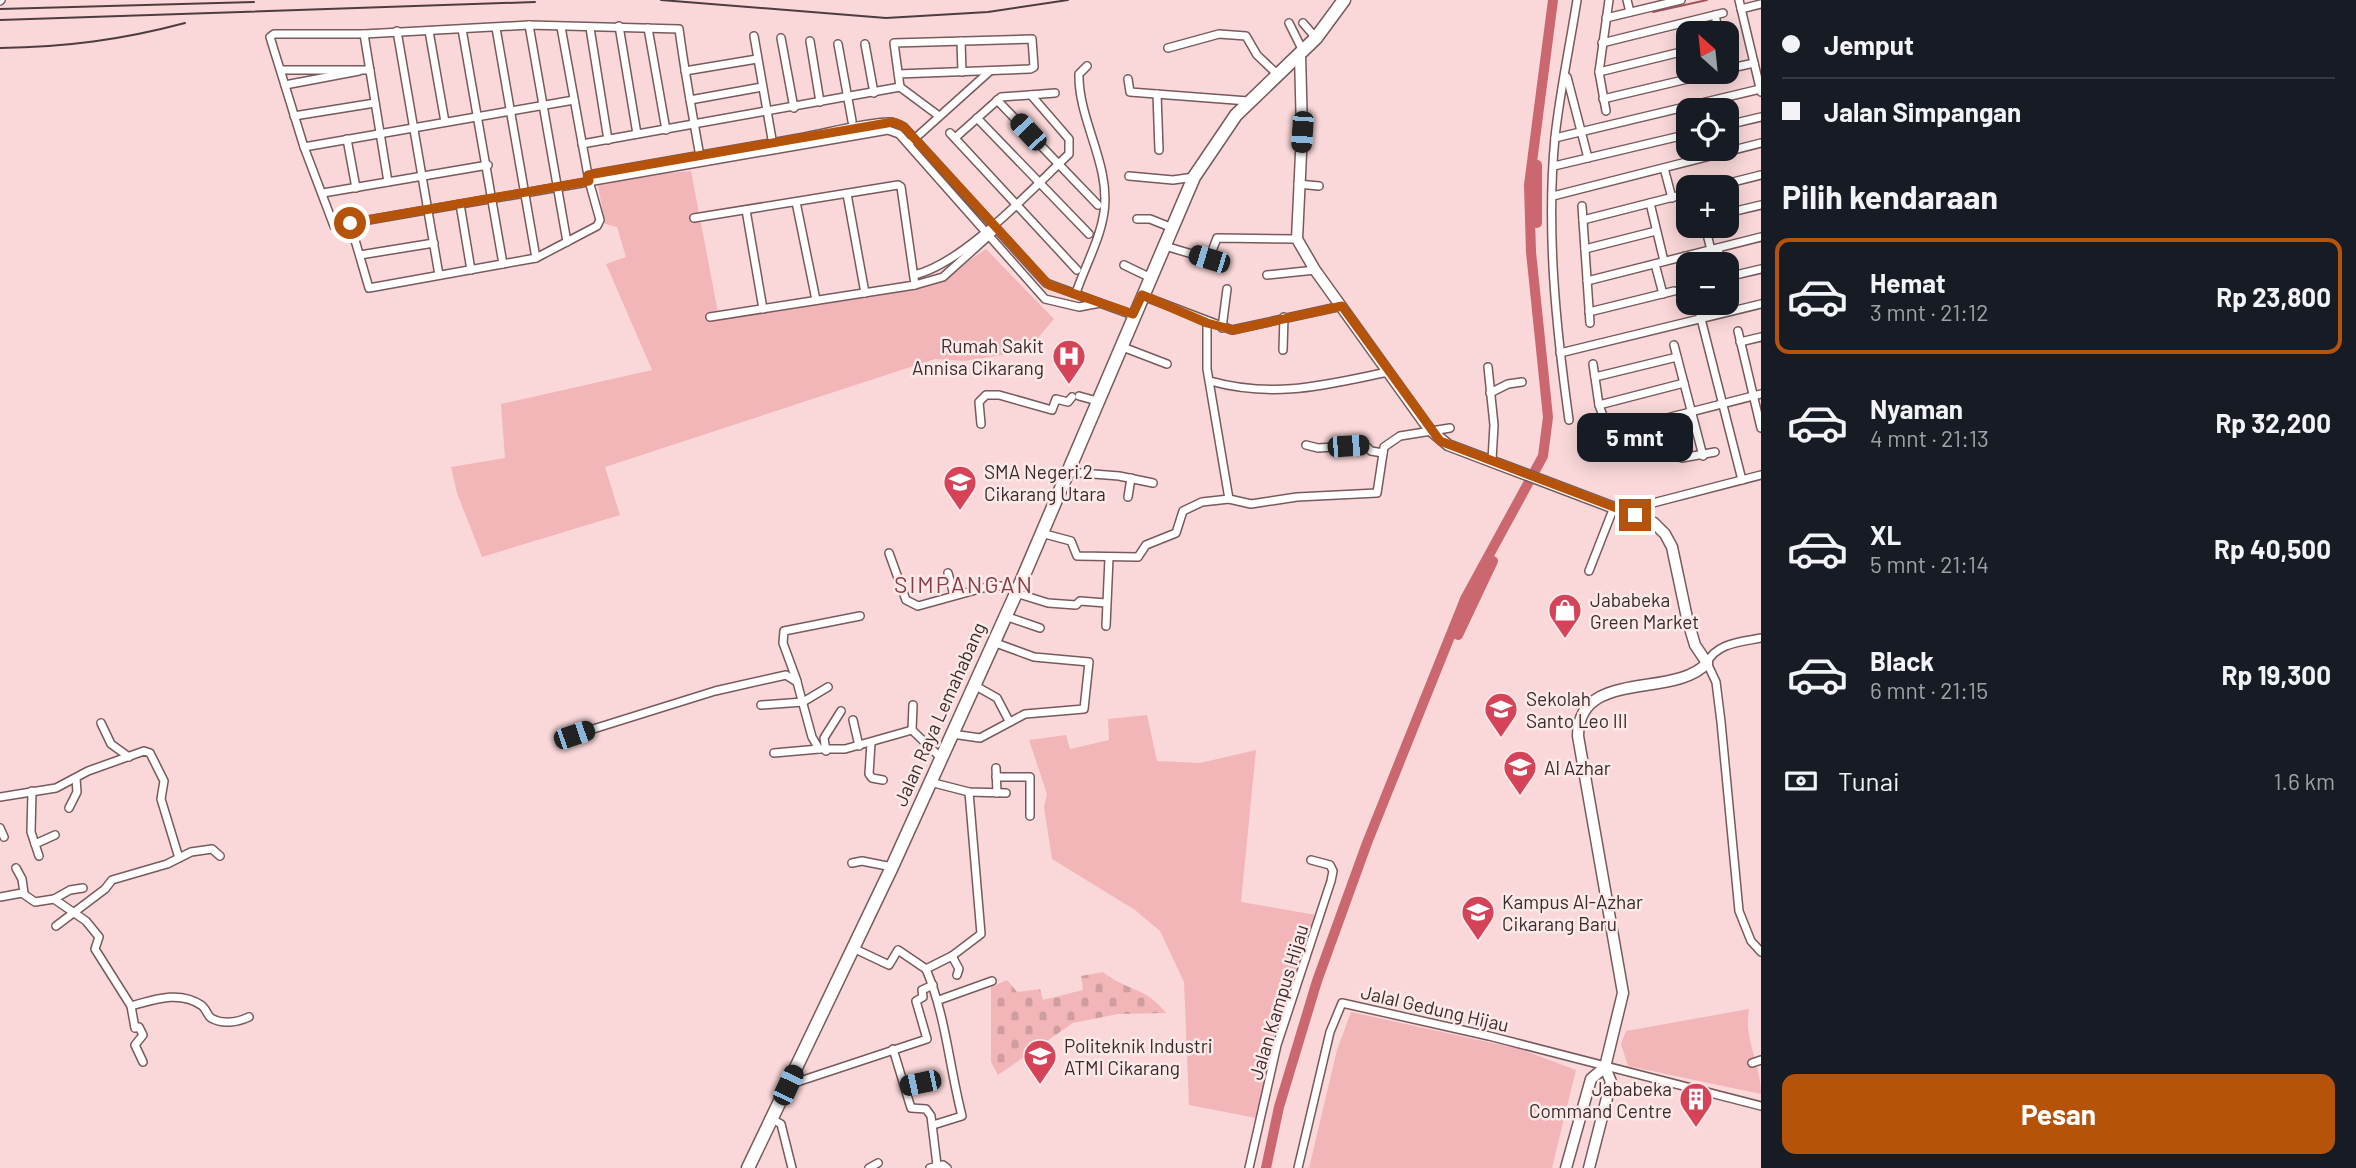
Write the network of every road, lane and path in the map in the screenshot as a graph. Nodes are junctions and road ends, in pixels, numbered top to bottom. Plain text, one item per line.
1 (1344, 0) edge
2 (1577, 0) edge
3 (1609, 0) edge
4 (1627, 0) edge
5 (1681, 0) edge
6 (1656, 3) edge
7 (1740, 4) edge
8 (1761, 4) edge
9 (1630, 12) junction
10 (1606, 18) junction
11 (1692, 21) edge
12 (1719, 21) edge
13 (1289, 23) dead end
14 (1303, 23) dead end
15 (529, 25) junction
16 (1676, 25) edge
17 (619, 26) junction
18 (1242, 26) dead end
19 (561, 27) junction
20 (590, 27) junction
21 (496, 28) junction
22 (649, 28) junction
23 (462, 29) junction
24 (397, 31) junction
25 (429, 31) junction
26 (364, 34) junction
27 (754, 36) dead end
28 (1246, 36) junction
29 (781, 38) dead end
30 (1316, 38) junction
31 (810, 41) dead end
32 (961, 41) junction
33 (1602, 43) junction
34 (838, 44) dead end
35 (865, 44) dead end
36 (1168, 48) dead end
37 (1301, 53) junction
38 (1676, 53) edge
39 (757, 59) junction
40 (1754, 63) junction
41 (1087, 66) dead end
42 (1740, 66) edge
43 (282, 70) junction
44 (370, 70) junction
45 (359, 71) junction
46 (685, 71) junction
47 (989, 71) junction
48 (962, 72) junction
49 (1566, 72) junction
50 (1599, 72) junction
51 (898, 74) junction
52 (1277, 74) junction
53 (1128, 79) dead end
54 (1676, 80) edge
55 (285, 85) junction
56 (762, 87) junction
57 (900, 87) junction
58 (1761, 91) edge
59 (874, 93) junction
60 (1055, 93) dead end
61 (1157, 94) junction
62 (1031, 95) junction
63 (848, 97) junction
64 (1603, 99) junction
65 (574, 100) junction
66 (690, 100) junction
67 (997, 100) junction
68 (1248, 101) junction
69 (820, 102) junction
70 (375, 103) junction
71 (542, 105) junction
72 (794, 108) junction
73 (510, 111) junction
74 (1606, 111) dead end
75 (767, 112) junction
76 (294, 116) junction
77 (477, 116) junction
78 (939, 116) junction
79 (1761, 117) edge
80 (977, 118) junction
81 (852, 121) dead end
82 (445, 122) junction
83 (1739, 122) edge
84 (694, 124) junction
85 (413, 127) junction
86 (666, 130) junction
87 (1581, 131) junction
88 (380, 133) junction
89 (637, 135) junction
90 (1676, 137) edge
91 (1555, 138) junction
92 (347, 139) junction
93 (608, 140) junction
94 (911, 142) junction
95 (582, 144) junction
96 (1761, 144) edge
97 (773, 146) junction
98 (304, 147) junction
99 (1159, 150) dead end
100 (1588, 158) junction
101 (701, 159) junction
102 (488, 165) junction
103 (1058, 165) junction
104 (1554, 166) junction
105 (1664, 168) junction
106 (1761, 175) edge
107 (421, 176) junction
108 (1129, 176) dead end
109 (1194, 177) junction
110 (589, 178) junction
111 (1739, 180) edge
112 (388, 182) junction
113 (1038, 184) junction
114 (1298, 184) junction
115 (1319, 186) dead end
116 (557, 187) junction
117 (356, 188) junction
118 (323, 193) junction
119 (525, 193) junction
120 (847, 194) junction
121 (1553, 196) junction
122 (1676, 197) edge
123 (493, 198) junction
124 (1672, 198) junction
125 (796, 202) junction
126 (1650, 203) junction
127 (460, 204) junction
128 (1016, 204) junction
129 (1098, 205) dead end
130 (1761, 205) edge
131 (1582, 206) dead end
132 (427, 210) junction
133 (746, 210) junction
134 (1739, 210) edge
135 (694, 218) dead end
136 (1138, 219) dead end
137 (1583, 220) junction
138 (350, 223) junction
139 (994, 226) junction
140 (1170, 227) junction
141 (1657, 231) junction
142 (987, 233) junction
143 (1089, 234) dead end
144 (1761, 237) edge
145 (1710, 238) edge
146 (1297, 239) junction
147 (566, 242) junction
148 (434, 243) junction
149 (1163, 245) junction
150 (1585, 249) junction
151 (1714, 249) junction
152 (1702, 252) edge
153 (1715, 252) edge
154 (360, 255) junction
155 (536, 258) junction
156 (1676, 258) edge
157 (1664, 261) junction
158 (503, 264) junction
159 (1655, 264) junction
160 (1124, 265) dead end
161 (1761, 269) edge
162 (471, 270) junction
163 (1077, 270) dead end
164 (1315, 270) junction
165 (1739, 274) edge
166 (439, 275) junction
167 (914, 275) junction
168 (1267, 275) dead end
169 (1149, 277) junction
170 (1587, 281) junction
171 (915, 285) junction
172 (1227, 289) dead end
173 (1674, 291) dead end
174 (865, 293) junction
175 (1076, 293) junction
176 (1663, 293) junction
177 (1142, 295) junction
178 (816, 300) junction
179 (1100, 303) junction
180 (1761, 304) edge
181 (1342, 306) junction
182 (763, 309) junction
183 (1589, 312) junction
184 (1133, 314) junction
185 (1700, 315) edge
186 (710, 317) dead end
187 (1284, 317) junction
188 (1701, 318) junction
189 (1207, 323) junction
190 (1590, 323) dead end
191 (1222, 328) junction
192 (1738, 331) dead end
193 (1761, 337) edge
194 (1741, 342) junction
195 (1674, 345) dead end
196 (1121, 346) junction
197 (1283, 350) dead end
198 (1560, 353) junction
199 (1677, 357) junction
200 (1167, 364) dead end
201 (1593, 364) dead end
202 (1488, 368) dead end
203 (1388, 372) junction
204 (1595, 377) junction
205 (1210, 381) junction
206 (1522, 382) dead end
207 (1684, 383) junction
208 (1490, 393) junction
209 (1757, 395) edge
210 (1097, 401) junction
211 (1722, 404) junction
212 (1599, 405) junction
213 (1691, 412) junction
214 (1664, 418) junction
215 (1569, 420) dead end
216 (981, 424) dead end
217 (1761, 426) edge
218 (1450, 428) dead end
219 (1429, 429) junction
220 (1619, 430) junction
221 (1306, 445) dead end
222 (1715, 452) dead end
223 (1383, 453) junction
224 (1671, 455) junction
225 (1703, 456) junction
226 (1492, 460) junction
227 (1067, 472) junction
228 (1761, 475) edge
229 (1131, 478) junction
230 (1742, 480) junction
231 (1153, 483) dead end
232 (1128, 497) dead end
233 (1229, 499) junction
234 (1616, 508) junction
235 (1041, 533) junction
236 (889, 553) dead end
237 (1110, 558) junction
238 (1588, 571) dead end
239 (948, 573) dead end
240 (1017, 591) junction
241 (954, 595) junction
242 (1106, 603) junction
243 (860, 616) dead end
244 (1005, 616) junction
245 (1106, 626) dead end
246 (1041, 628) dead end
247 (1761, 638) edge
248 (993, 642) junction
249 (1707, 663) junction
250 (797, 682) junction
251 (974, 685) junction
252 (828, 687) dead end
253 (803, 702) junction
254 (761, 705) dead end
255 (914, 705) dead end
256 (841, 711) dead end
257 (853, 720) dead end
258 (1009, 721) junction
259 (101, 723) dead end
260 (912, 730) junction
261 (952, 734) junction
262 (574, 735) dead end
263 (871, 743) junction
264 (859, 746) junction
265 (823, 750) junction
266 (774, 753) dead end
267 (129, 757) junction
268 (941, 758) junction
269 (76, 779) junction
270 (883, 780) dead end
271 (930, 782) junction
272 (32, 791) junction
273 (969, 792) junction
274 (0, 797) edge
275 (69, 808) dead end
276 (1030, 816) dead end
277 (0, 828) edge
278 (55, 835) dead end
279 (4, 837) dead end
280 (35, 844) junction
281 (39, 856) dead end
282 (220, 856) dead end
283 (179, 858) junction
284 (1311, 860) dead end
285 (852, 863) dead end
286 (892, 867) junction
287 (16, 868) dead end
288 (83, 888) dead end
289 (24, 893) junction
290 (0, 897) edge
291 (59, 898) junction
292 (74, 913) junction
293 (56, 926) dead end
294 (853, 948) junction
295 (1761, 952) edge
296 (952, 956) junction
297 (926, 968) junction
298 (957, 975) dead end
299 (992, 981) dead end
300 (933, 985) junction
301 (939, 1000) junction
302 (131, 1006) junction
303 (249, 1017) dead end
304 (892, 1049) junction
305 (1761, 1060) edge
306 (143, 1062) dead end
307 (1752, 1063) dead end
308 (1605, 1067) junction
309 (920, 1083) dead end
310 (788, 1085) junction
311 (906, 1087) junction
312 (1761, 1106) edge
313 (772, 1119) junction
314 (933, 1125) junction
315 (878, 1163) dead end
316 (934, 1167) edge
317 (748, 1168) edge
318 (792, 1168) edge
319 (869, 1168) edge
320 (947, 1168) edge
321 (1249, 1168) edge
322 (1298, 1168) edge
323 (1566, 1168) edge
324 (1590, 1168) edge

1 - 30 main road, Jalan Raya Lemahabang
2 - 49 street
3 - 10 street
4 - 9 street
5 - 6 street
6 - 9 street
7 - 8 street
7 - 40 street
9 - 10 street
10 - 33 street
11 - 12 street
13 - 37 street
14 - 30 street
15 - 19 street
15 - 21 street
15 - 71 street
16 - 33 street
17 - 20 street
17 - 22 street
17 - 89 street
18 - 28 street
19 - 20 street
19 - 65 street
20 - 93 street
21 - 23 street
21 - 73 street
22 - 46 street
22 - 86 street
23 - 25 street
23 - 77 street
24 - 25 street
24 - 26 street
24 - 85 street
25 - 82 street
26 - 43 street
26 - 44 street
27 - 39 street
28 - 36 street
28 - 52 street
29 - 72 street
30 - 37 main road, Jalan Raya Lemahabang
31 - 69 street
32 - 47 street
32 - 48 street
32 - 51 street
33 - 50 street
34 - 63 street
35 - 59 street
37 - 52 main road, Jalan Raya Lemahabang
37 - 114 street
38 - 50 street
39 - 46 street
39 - 56 street
40 - 42 street
40 - 58 street
41 - 175 street
43 - 45 street
43 - 55 street
44 - 45 street
44 - 70 street
45 - 55 street
46 - 66 street
47 - 48 street
47 - 78 street
48 - 51 street
49 - 87 street
49 - 91 street
50 - 64 street
51 - 57 street
52 - 68 main road, Jalan Raya Lemahabang
53 - 61 street
54 - 64 street
55 - 76 street
56 - 66 street
56 - 75 street
57 - 59 street
57 - 78 street
58 - 87 street
59 - 63 street
60 - 62 street
61 - 68 street
61 - 99 street
62 - 67 street
62 - 103 street
63 - 69 street
63 - 81 street
64 - 74 street
65 - 71 street
65 - 95 street
66 - 84 street
67 - 80 street
67 - 103 street
68 - 109 main road, Jalan Raya Lemahabang
69 - 72 street
70 - 76 street
70 - 88 street
71 - 73 street
71 - 116 street
72 - 75 street
73 - 77 street
73 - 119 street
75 - 84 street
75 - 97 street
76 - 98 street
77 - 82 street
77 - 102 street
78 - 94 street
79 - 83 street
80 - 113 street
80 - 128 street
82 - 85 street
84 - 86 street
84 - 101 street
85 - 88 street
85 - 107 street
86 - 89 street
87 - 91 street
87 - 100 street
88 - 92 street
88 - 112 street
89 - 93 street
90 - 100 street
91 - 104 street
92 - 98 street
92 - 117 street
93 - 95 street
94 - 97 street
94 - 139 street
94 - 142 street
95 - 110 street
96 - 105 street
97 - 101 street
98 - 118 street
100 - 104 street
101 - 110 street
102 - 107 street
102 - 123 street
103 - 113 street
103 - 129 street
104 - 121 street
105 - 121 street
105 - 124 street
106 - 111 street
107 - 112 street
107 - 132 street
108 - 109 street
109 - 140 main road, Jalan Raya Lemahabang
110 - 116 street
110 - 147 street
112 - 117 street
113 - 128 street
113 - 143 street
114 - 115 street
114 - 146 street
116 - 119 street
116 - 147 street
117 - 118 street
118 - 138 street
119 - 123 street
119 - 155 street
120 - 125 street
120 - 167 street
120 - 174 street
121 - 198 street
122 - 124 street
123 - 127 street
123 - 158 street
124 - 126 street
125 - 133 street
125 - 178 street
126 - 137 street
126 - 141 street
127 - 132 street
127 - 162 street
128 - 139 street
128 - 163 street
130 - 134 street
131 - 137 street
132 - 138 street
132 - 148 street
133 - 135 street
133 - 182 street
136 - 140 street
137 - 150 street
138 - 154 street
139 - 142 street
139 - 175 street
140 - 149 main road, Jalan Raya Lemahabang
141 - 150 street
141 - 157 street
142 - 167 street
142 - 171 street
142 - 179 street
144 - 151 street
145 - 151 street
146 - 149 street
146 - 164 street
147 - 155 street
148 - 154 street
148 - 166 street
149 - 169 main road, Jalan Raya Lemahabang
150 - 170 street
151 - 152 street
151 - 153 street
154 - 166 street
155 - 158 street
156 - 157 street
157 - 159 street
158 - 162 street
159 - 170 street
159 - 176 street
160 - 169 street
161 - 165 street
162 - 166 street
164 - 168 street
164 - 181 street
167 - 171 street
169 - 177 main road, Jalan Raya Lemahabang
170 - 183 street
171 - 174 street
172 - 191 street
173 - 176 street
174 - 178 street
175 - 179 street
176 - 183 street
177 - 184 main road, Jalan Raya Lemahabang
177 - 189 street
178 - 182 street
179 - 184 street
180 - 188 street
181 - 187 street
181 - 203 street
182 - 186 street
183 - 190 street
184 - 196 main road, Jalan Raya Lemahabang
185 - 188 street
187 - 191 street
187 - 197 street
188 - 198 street
188 - 211 street
189 - 191 street
189 - 205 street
192 - 194 street
193 - 194 street
194 - 209 street
195 - 199 street
196 - 200 street
196 - 210 main road, Jalan Raya Lemahabang
198 - 215 street
199 - 204 street
199 - 207 street
201 - 204 street
202 - 208 street
203 - 205 street
203 - 219 street
204 - 212 street
205 - 233 street
206 - 208 street
207 - 212 street
207 - 213 street
208 - 226 street
209 - 211 street
209 - 217 street
210 - 216 street
210 - 227 main road, Jalan Raya Lemahabang
211 - 213 street
211 - 230 street
212 - 220 street
213 - 214 street
213 - 225 street
214 - 220 street
214 - 224 street
218 - 219 street
219 - 223 street
219 - 226 street
220 - 224 street
221 - 223 street
222 - 225 street
223 - 233 street
224 - 225 street
226 - 234 street
227 - 229 street
227 - 235 main road, Jalan Raya Lemahabang
228 - 230 street
229 - 231 street
229 - 232 street
230 - 234 street
233 - 237 street
234 - 238 street
234 - 249 street
235 - 237 street
235 - 240 main road, Jalan Raya Lemahabang
236 - 241 street
237 - 242 street
239 - 241 street
240 - 241 street
240 - 242 street
240 - 244 main road, Jalan Raya Lemahabang
242 - 245 street
243 - 250 street
244 - 246 street
244 - 248 main road, Jalan Raya Lemahabang
247 - 249 street
248 - 251 main road, Jalan Raya Lemahabang
248 - 258 street
249 - 295 street
249 - 308 street
250 - 253 street
250 - 262 street
251 - 258 street
251 - 261 main road, Jalan Raya Lemahabang
252 - 253 street
253 - 254 street
253 - 265 street
255 - 260 street
256 - 265 street
257 - 264 street
258 - 261 street
259 - 267 street
260 - 263 street
260 - 268 street
261 - 268 main road, Jalan Raya Lemahabang
263 - 264 street
263 - 270 street
264 - 265 street
265 - 266 street
267 - 269 street
267 - 283 street
268 - 271 main road, Jalan Raya Lemahabang
269 - 272 street
269 - 275 street
271 - 273 street
271 - 286 main road, Jalan Raya Lemahabang
272 - 274 street
272 - 280 street
273 - 276 street
273 - 296 street
277 - 279 street
278 - 280 street
280 - 281 street
282 - 283 street
283 - 292 street
284 - 321 street, Jalan Kampus Hijau
285 - 286 street
286 - 294 main road, Jalan Raya Lemahabang
287 - 289 street
288 - 291 street
289 - 290 street
289 - 291 street
291 - 292 street
292 - 293 street
292 - 302 street
294 - 297 street
294 - 310 main road, Jalan Raya Lemahabang
296 - 297 street
296 - 298 street
297 - 300 street
299 - 301 street
300 - 301 street
300 - 304 street
301 - 314 street
302 - 303 street
302 - 306 street
304 - 310 street
304 - 311 street
305 - 307 street
308 - 312 street
308 - 322 street, Jalal Gedung Hijau
308 - 323 street
308 - 324 street
309 - 311 street
310 - 313 main road, Jalan Raya Lemahabang
311 - 314 street
313 - 317 main road, Jalan Raya Lemahabang
313 - 318 street
314 - 316 street
315 - 319 street
316 - 320 street

